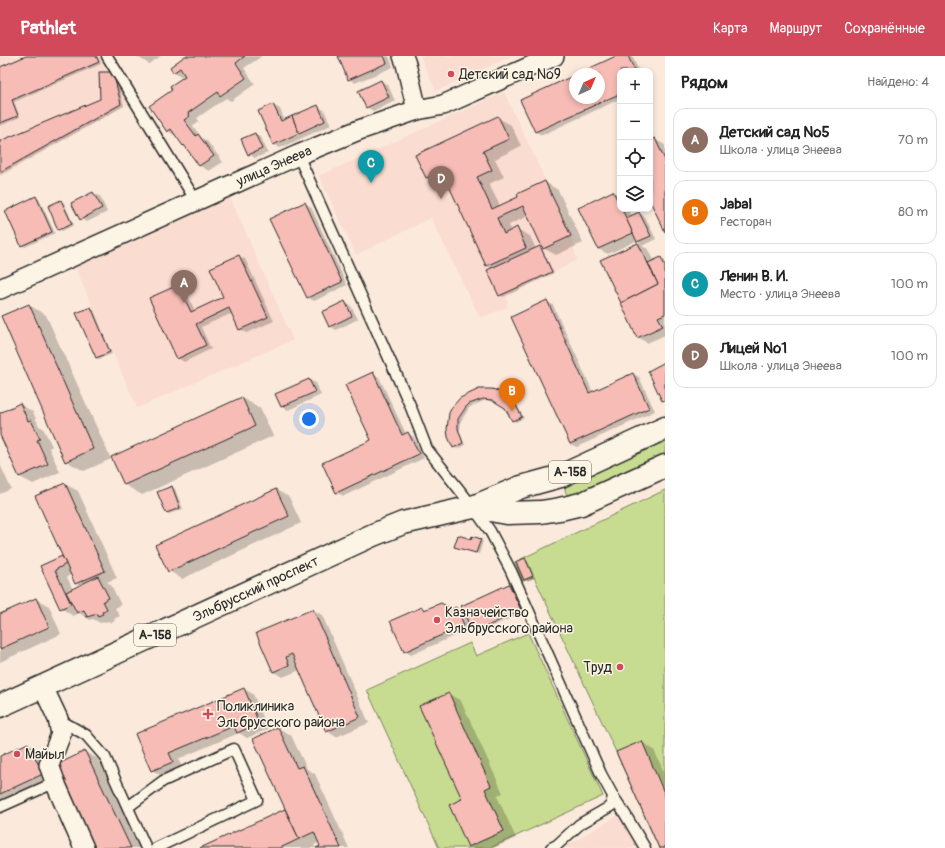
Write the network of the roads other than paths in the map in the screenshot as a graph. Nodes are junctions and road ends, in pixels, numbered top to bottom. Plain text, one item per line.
1 (107, 56) edge
2 (403, 56) edge
3 (554, 56) edge
4 (417, 110) junction
5 (298, 155) junction
6 (196, 201) junction
7 (0, 289) edge
8 (665, 428) edge
9 (665, 466) edge
10 (561, 476) junction
11 (573, 506) junction
12 (473, 507) junction
13 (43, 687) junction
14 (0, 706) edge
15 (58, 719) junction
16 (56, 782) junction
17 (613, 796) junction
18 (0, 807) edge
19 (128, 807) junction
20 (643, 847) edge
21 (84, 848) edge
22 (146, 848) edge
23 (156, 848) edge
24 (551, 848) edge

1 - 6 lane
2 - 4 street
3 - 4 street, улица Энеева
4 - 5 street, улица Энеева
5 - 6 street, улица Энеева
5 - 12 lane
6 - 7 street, улица Энеева
8 - 10 main road, Эльбрусский проспект / А-158
9 - 11 main road, Эльбрусский проспект / А-158
10 - 11 main road
10 - 12 main road, Эльбрусский проспект / А-158
11 - 12 main road, Эльбрусский проспект / А-158
12 - 13 main road, Эльбрусский проспект / А-158
12 - 17 lane
13 - 14 main road, Эльбрусский проспект / А-158
13 - 15 street
15 - 16 street
15 - 19 lane
16 - 18 lane
16 - 21 street
17 - 20 lane
17 - 24 lane
19 - 22 lane
19 - 23 lane

